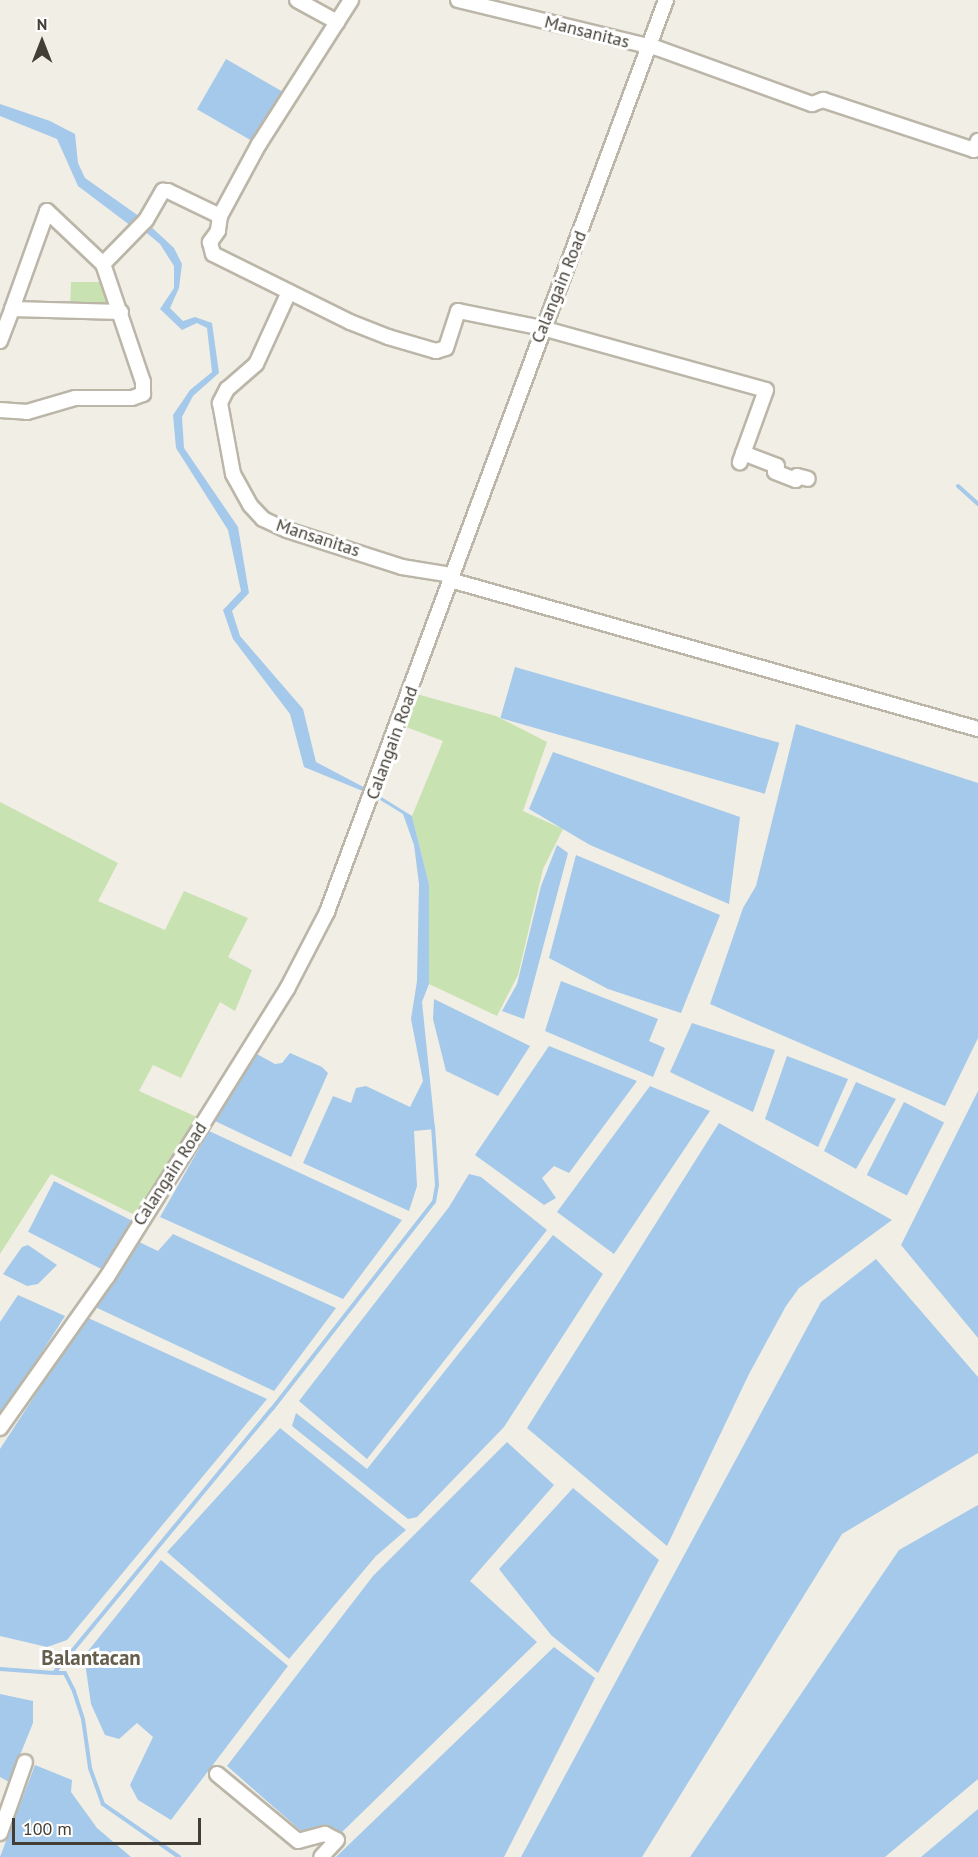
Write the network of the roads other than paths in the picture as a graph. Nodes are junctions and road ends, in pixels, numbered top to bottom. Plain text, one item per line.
1 (299, 0) edge
2 (351, 0) edge
3 (458, 0) edge
4 (666, 0) edge
5 (337, 22) junction
6 (647, 46) junction
7 (978, 141) edge
8 (220, 216) junction
9 (103, 264) junction
10 (289, 292) junction
11 (12, 309) junction
12 (121, 312) junction
13 (542, 328) junction
14 (0, 341) edge
15 (0, 410) edge
16 (808, 479) dead end
17 (451, 578) junction
18 (978, 729) edge
19 (0, 1428) edge
20 (26, 1762) dead end
21 (216, 1774) dead end
22 (0, 1833) edge
23 (321, 1857) edge

1 - 5 street
2 - 5 street
3 - 6 street, Mansanitas
4 - 6 street, Calangain Road
5 - 8 street
6 - 7 street, Mansanitas
6 - 13 street, Calangain Road
8 - 9 street
8 - 10 street
9 - 11 street
9 - 12 street
10 - 13 street
10 - 17 street, Mansanitas
11 - 12 street
11 - 14 street
12 - 15 street
13 - 16 street
13 - 17 street, Calangain Road
17 - 18 street
17 - 19 street, Calangain Road
20 - 22 street
21 - 23 street

